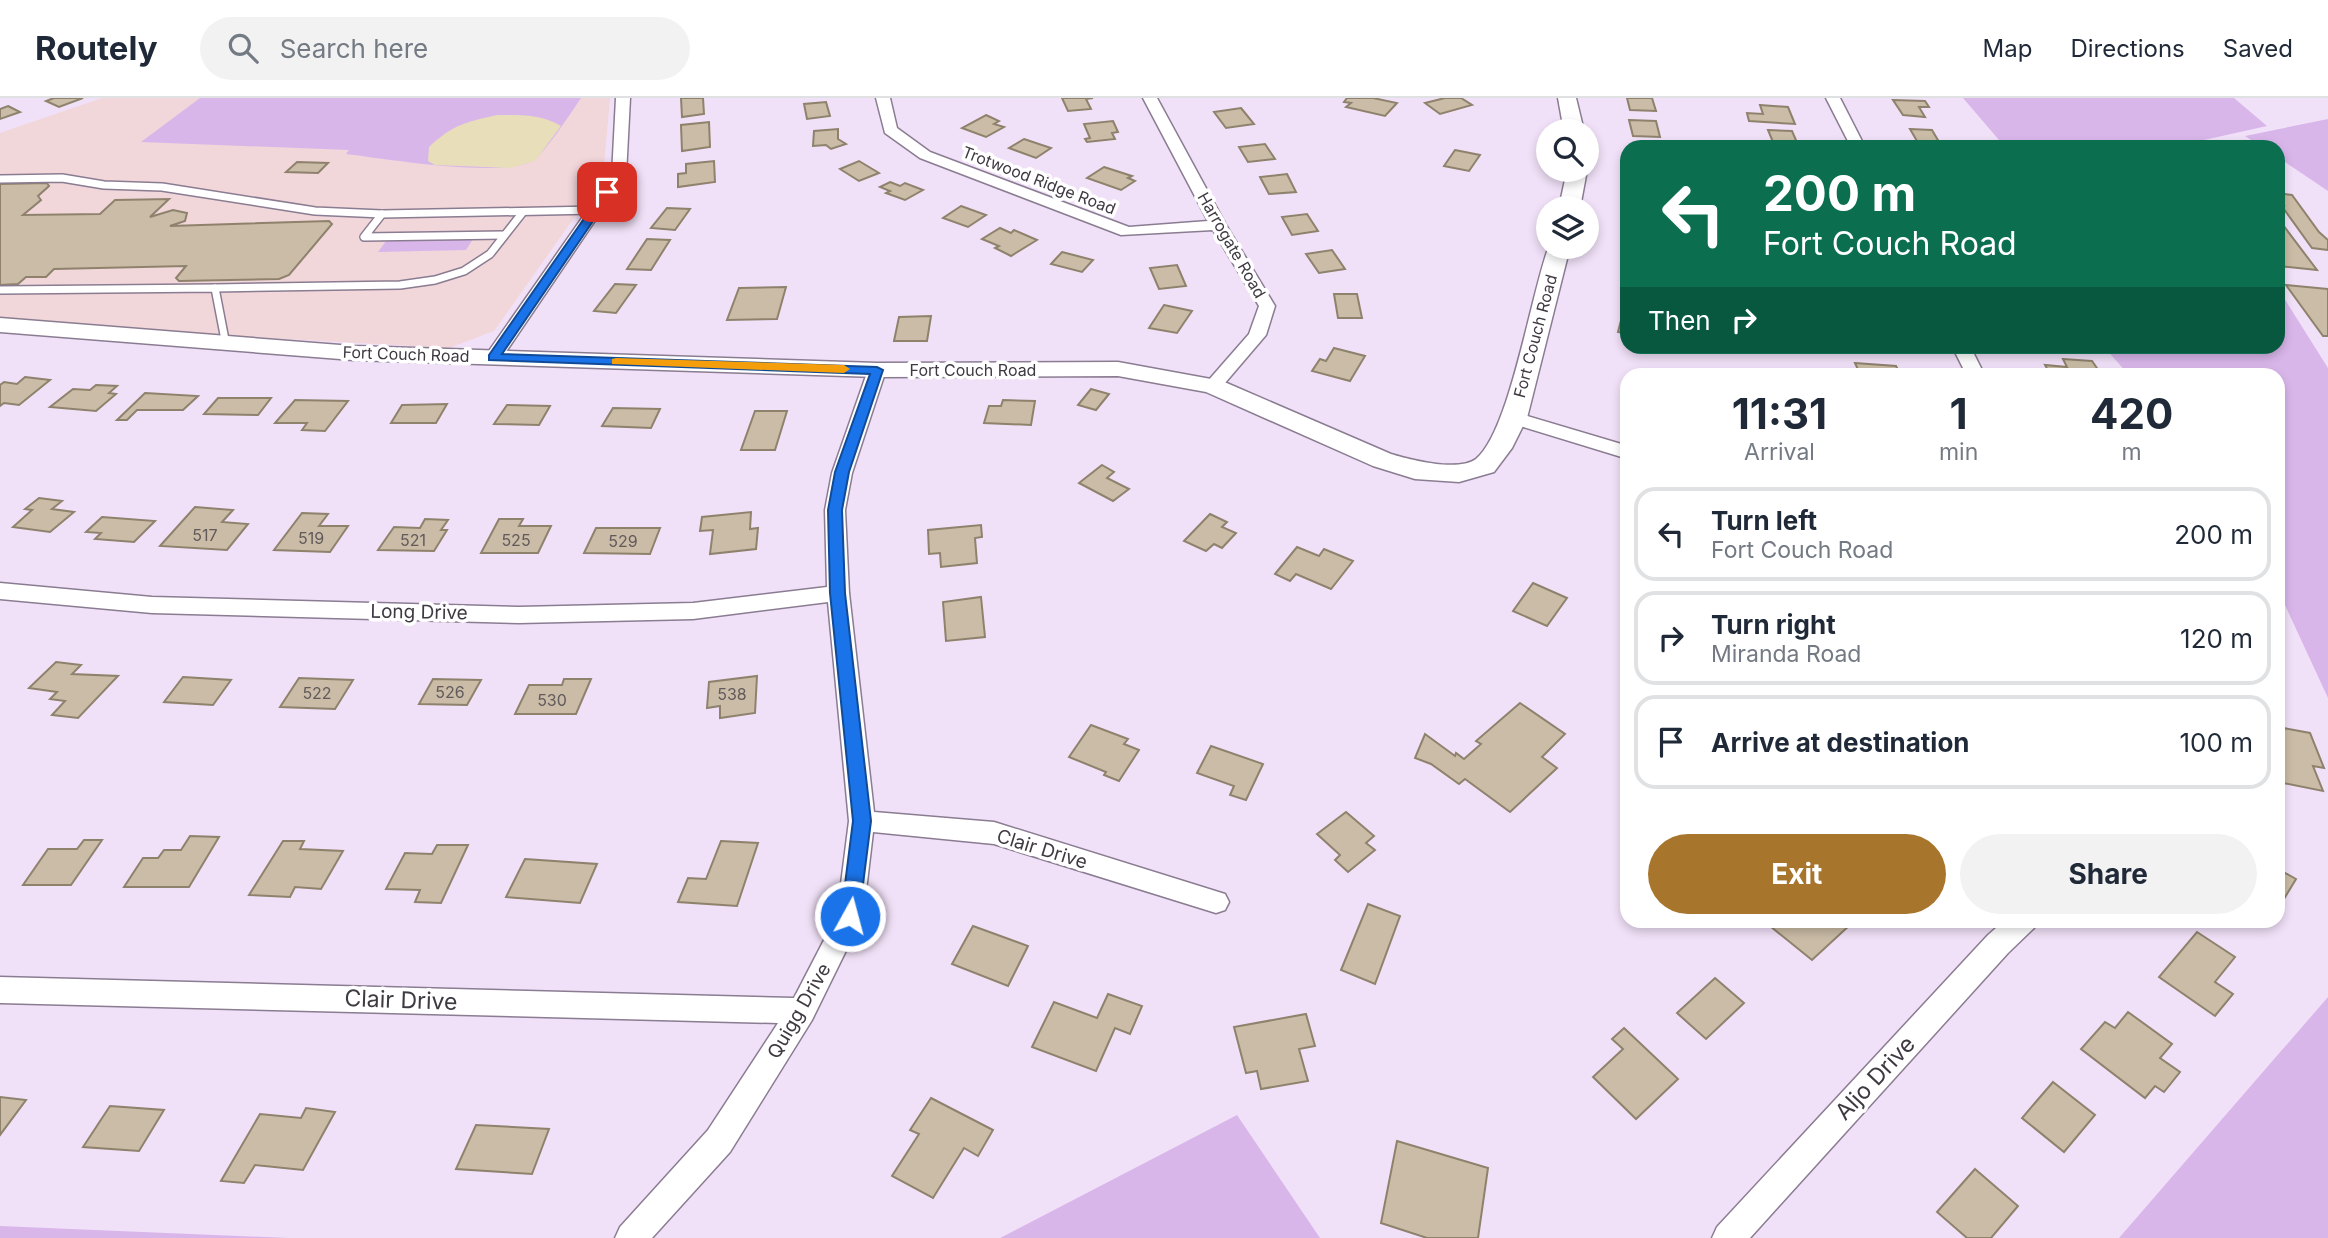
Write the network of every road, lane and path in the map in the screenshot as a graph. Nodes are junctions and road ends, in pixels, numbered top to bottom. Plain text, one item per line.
1 (623, 98) edge
2 (883, 98) edge
3 (1150, 98) edge
4 (1567, 98) edge
5 (1833, 98) edge
6 (1571, 119) edge
7 (1854, 140) edge
8 (0, 179) edge
9 (596, 211) junction
10 (523, 212) junction
11 (382, 214) junction
12 (1218, 225) junction
13 (504, 235) junction
14 (1556, 259) edge
15 (215, 288) junction
16 (0, 290) edge
17 (0, 326) edge
18 (226, 345) junction
19 (493, 358) junction
20 (877, 370) junction
21 (1213, 386) junction
22 (1514, 418) junction
23 (1620, 451) edge
24 (0, 591) edge
25 (838, 593) junction
26 (862, 821) junction
27 (1216, 902) dead end
28 (2016, 928) edge
29 (0, 990) edge
30 (802, 1011) junction
31 (631, 1238) edge
32 (1728, 1238) edge

1 - 9 street
2 - 12 street, Trotwood Ridge Road
3 - 12 street, Harrogate Road
4 - 6 street
5 - 7 street
8 - 11 lane
9 - 10 lane
9 - 19 street
10 - 11 lane
10 - 13 lane
11 - 13 lane
12 - 21 street, Harrogate Road
13 - 15 lane
14 - 22 street, Fort Couch Road
15 - 16 lane
15 - 18 lane
17 - 18 street, Fort Couch Road
18 - 19 street, Fort Couch Road
19 - 20 street, Fort Couch Road
20 - 21 street, Fort Couch Road
20 - 25 street, Quigg Drive
21 - 22 street, Fort Couch Road
22 - 23 street
24 - 25 street, Long Drive
25 - 26 street, Quigg Drive
26 - 27 street, Clair Drive
26 - 30 street, Quigg Drive
28 - 32 street, Aljo Drive
29 - 30 street, Clair Drive
30 - 31 street, Quigg Drive

